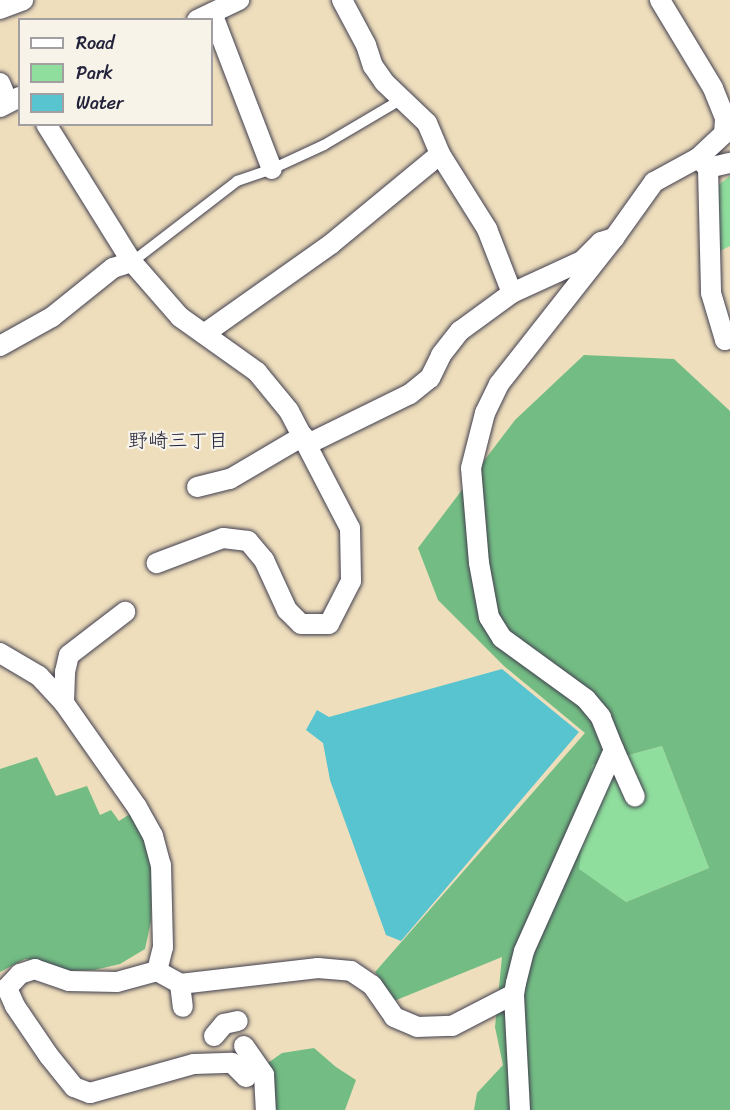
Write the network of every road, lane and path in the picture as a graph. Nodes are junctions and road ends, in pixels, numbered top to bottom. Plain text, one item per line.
1 (23, 0) edge
2 (239, 0) edge
3 (342, 0) edge
4 (660, 0) edge
5 (0, 9) edge
6 (205, 16) edge
7 (213, 34) edge
8 (0, 83) edge
9 (402, 99) junction
10 (9, 102) edge
11 (47, 126) edge
12 (440, 154) junction
13 (703, 163) junction
14 (730, 163) edge
15 (272, 169) junction
16 (614, 238) junction
17 (132, 262) junction
18 (512, 292) junction
19 (204, 334) junction
20 (730, 338) edge
21 (0, 346) edge
22 (306, 440) junction
23 (197, 487) dead end
24 (157, 563) dead end
25 (125, 612) dead end
26 (0, 652) edge
27 (64, 703) junction
28 (614, 750) junction
29 (635, 797) dead end
30 (157, 971) junction
31 (180, 984) junction
32 (514, 994) junction
33 (183, 1007) dead end
34 (238, 1021) dead end
35 (214, 1036) dead end
36 (244, 1046) dead end
37 (246, 1077) dead end
38 (266, 1110) edge
39 (520, 1110) edge

1 - 5 street
2 - 6 street
3 - 9 street
4 - 13 street
7 - 15 street
8 - 10 street
9 - 12 street
9 - 15 lane
11 - 17 street
12 - 18 street
12 - 19 street
13 - 14 street
13 - 16 street
13 - 20 street
15 - 17 lane
16 - 18 street
16 - 28 street
17 - 19 street
17 - 21 street
18 - 22 street
19 - 22 street
22 - 23 street
22 - 24 street
25 - 27 street
26 - 27 street
27 - 30 street
28 - 29 street
28 - 32 street
30 - 31 street
30 - 37 street
31 - 32 street
31 - 33 street
32 - 39 street
34 - 35 street
36 - 38 street

